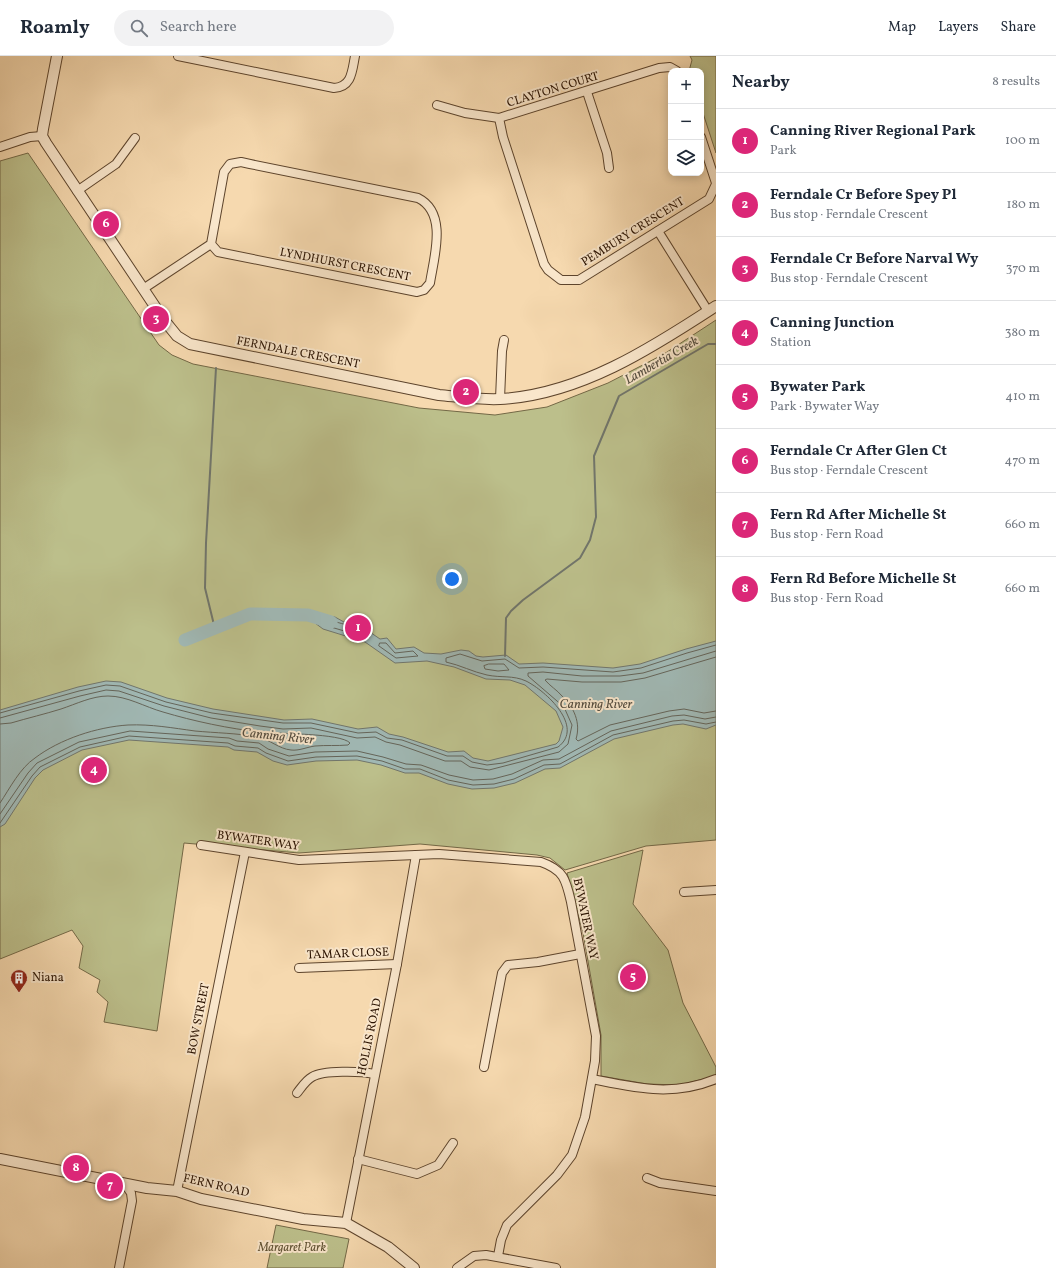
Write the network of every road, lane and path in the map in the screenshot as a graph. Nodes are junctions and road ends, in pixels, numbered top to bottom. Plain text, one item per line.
1 (57, 56) edge
2 (178, 56) edge
3 (355, 56) edge
4 (672, 68) edge
5 (587, 92) junction
6 (437, 105) dead end
7 (500, 118) junction
8 (42, 136) junction
9 (135, 138) dead end
10 (702, 140) edge
11 (0, 147) edge
12 (609, 168) dead end
13 (716, 184) edge
14 (77, 191) junction
15 (658, 231) junction
16 (211, 244) junction
17 (143, 289) junction
18 (712, 308) edge
19 (504, 340) dead end
20 (500, 399) junction
21 (201, 845) dead end
22 (245, 852) junction
23 (416, 855) junction
24 (716, 890) edge
25 (684, 892) dead end
26 (580, 954) junction
27 (398, 964) junction
28 (299, 968) dead end
29 (484, 1067) dead end
30 (374, 1074) junction
31 (592, 1079) junction
32 (716, 1080) edge
33 (297, 1093) dead end
34 (452, 1143) dead end
35 (0, 1159) edge
36 (358, 1159) junction
37 (647, 1178) dead end
38 (124, 1183) junction
39 (178, 1191) junction
40 (716, 1191) edge
41 (346, 1223) junction
42 (498, 1256) junction
43 (119, 1268) edge
44 (414, 1268) edge
45 (457, 1268) edge
46 (556, 1268) edge

1 - 8 street
2 - 3 street
4 - 5 street, CLAYTON COURT
5 - 7 street, CLAYTON COURT
5 - 12 street
6 - 7 street, CLAYTON COURT
7 - 15 street, PEMBURY CRESCENT
8 - 11 street
8 - 14 street, FERNDALE CRESCENT
9 - 14 street
10 - 13 street, PEMBURY CRESCENT
13 - 15 street, PEMBURY CRESCENT
14 - 17 street, FERNDALE CRESCENT
15 - 18 street
16 - 16 street, LYNDHURST CRESCENT
16 - 17 street
17 - 20 street, FERNDALE CRESCENT
18 - 20 street, FERNDALE CRESCENT
19 - 20 street
21 - 22 street, BYWATER WAY
22 - 23 street, BYWATER WAY
22 - 39 street, BOW STREET
23 - 26 street, BYWATER WAY
23 - 27 street, HOLLIS ROAD
24 - 25 street
26 - 29 street
26 - 31 street, BYWATER WAY
27 - 28 street, TAMAR CLOSE
27 - 30 street, HOLLIS ROAD
30 - 33 street
30 - 36 street, HOLLIS ROAD
31 - 32 street
31 - 42 street, BYWATER WAY
34 - 36 street
35 - 38 street, FERN ROAD
36 - 41 street, HOLLIS ROAD
37 - 40 street
38 - 39 street, FERN ROAD
38 - 43 street
39 - 41 street, FERN ROAD
41 - 44 street, FERN ROAD
42 - 45 street
42 - 46 street

